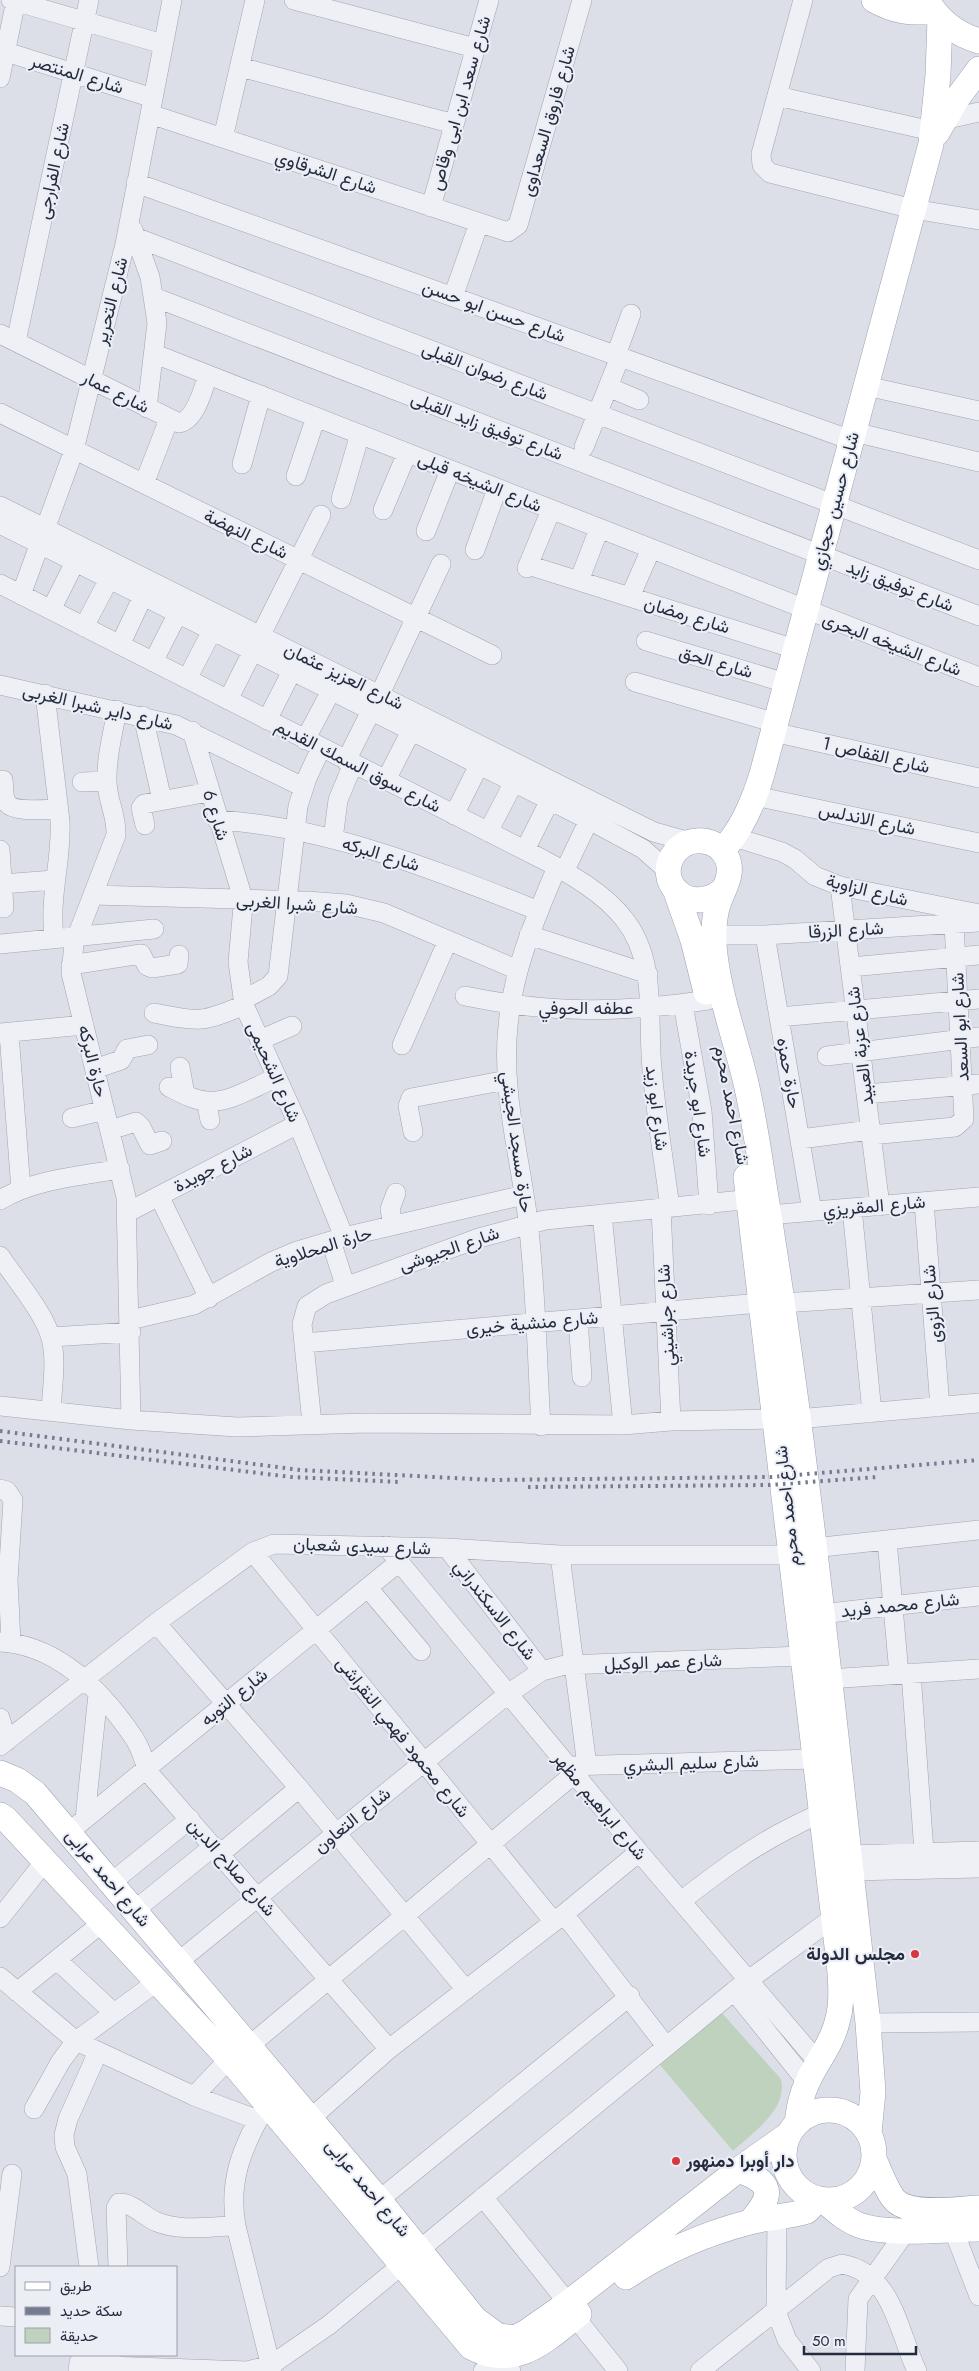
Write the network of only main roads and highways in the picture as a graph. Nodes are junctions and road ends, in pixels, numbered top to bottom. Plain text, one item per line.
1 (874, 0) edge
2 (933, 10) edge
3 (979, 41) edge
4 (979, 69) edge
5 (936, 132) junction
6 (728, 844) junction
7 (672, 880) junction
8 (722, 891) junction
9 (761, 1204) junction
10 (803, 1552) junction
11 (0, 1773) edge
12 (35, 1793) junction
13 (832, 1810) junction
14 (3, 1817) edge
15 (239, 2052) junction
16 (793, 2128) junction
17 (869, 2133) junction
18 (874, 2159) junction
19 (738, 2170) junction
20 (819, 2199) junction
21 (979, 2208) edge
22 (751, 2222) junction
23 (979, 2229) edge
24 (411, 2257) junction
25 (572, 2310) junction
26 (499, 2367) edge

1 - 2 main road
2 - 3 main road
2 - 5 main road, شارع حسين حجازي
4 - 5 main road, شارع حسين حجازي
5 - 6 main road, شارع حسين حجازي
6 - 7 main road
6 - 8 main road
7 - 8 main road
7 - 9 main road, شارع احمد محرم
8 - 9 main road, شارع احمد محرم
9 - 10 main road, شارع احمد محرم
10 - 13 main road, شارع احمد محرم
10 - 13 main road, شارع احمد محرم
11 - 12 main road, شارع احمد عرابى
12 - 14 main road
12 - 15 main road, شارع احمد عرابى
13 - 16 main road, شارع احمد محرم
13 - 17 main road, شارع احمد محرم
14 - 15 main road, شارع احمد عرابى
15 - 24 main road, شارع احمد عرابى
15 - 24 main road, شارع احمد عرابى
16 - 17 main road
16 - 19 main road, شارع احمد عرابى
16 - 20 main road
17 - 18 main road
18 - 20 main road
18 - 21 main road
19 - 22 main road
19 - 25 main road, شارع احمد عرابى
20 - 22 main road, شارع احمد عرابى
20 - 23 main road
22 - 25 main road, شارع احمد عرابى
24 - 25 main road, شارع احمد عرابى
24 - 26 main road, شارع احمد عرابى
25 - 26 main road, شارع احمد عرابى

